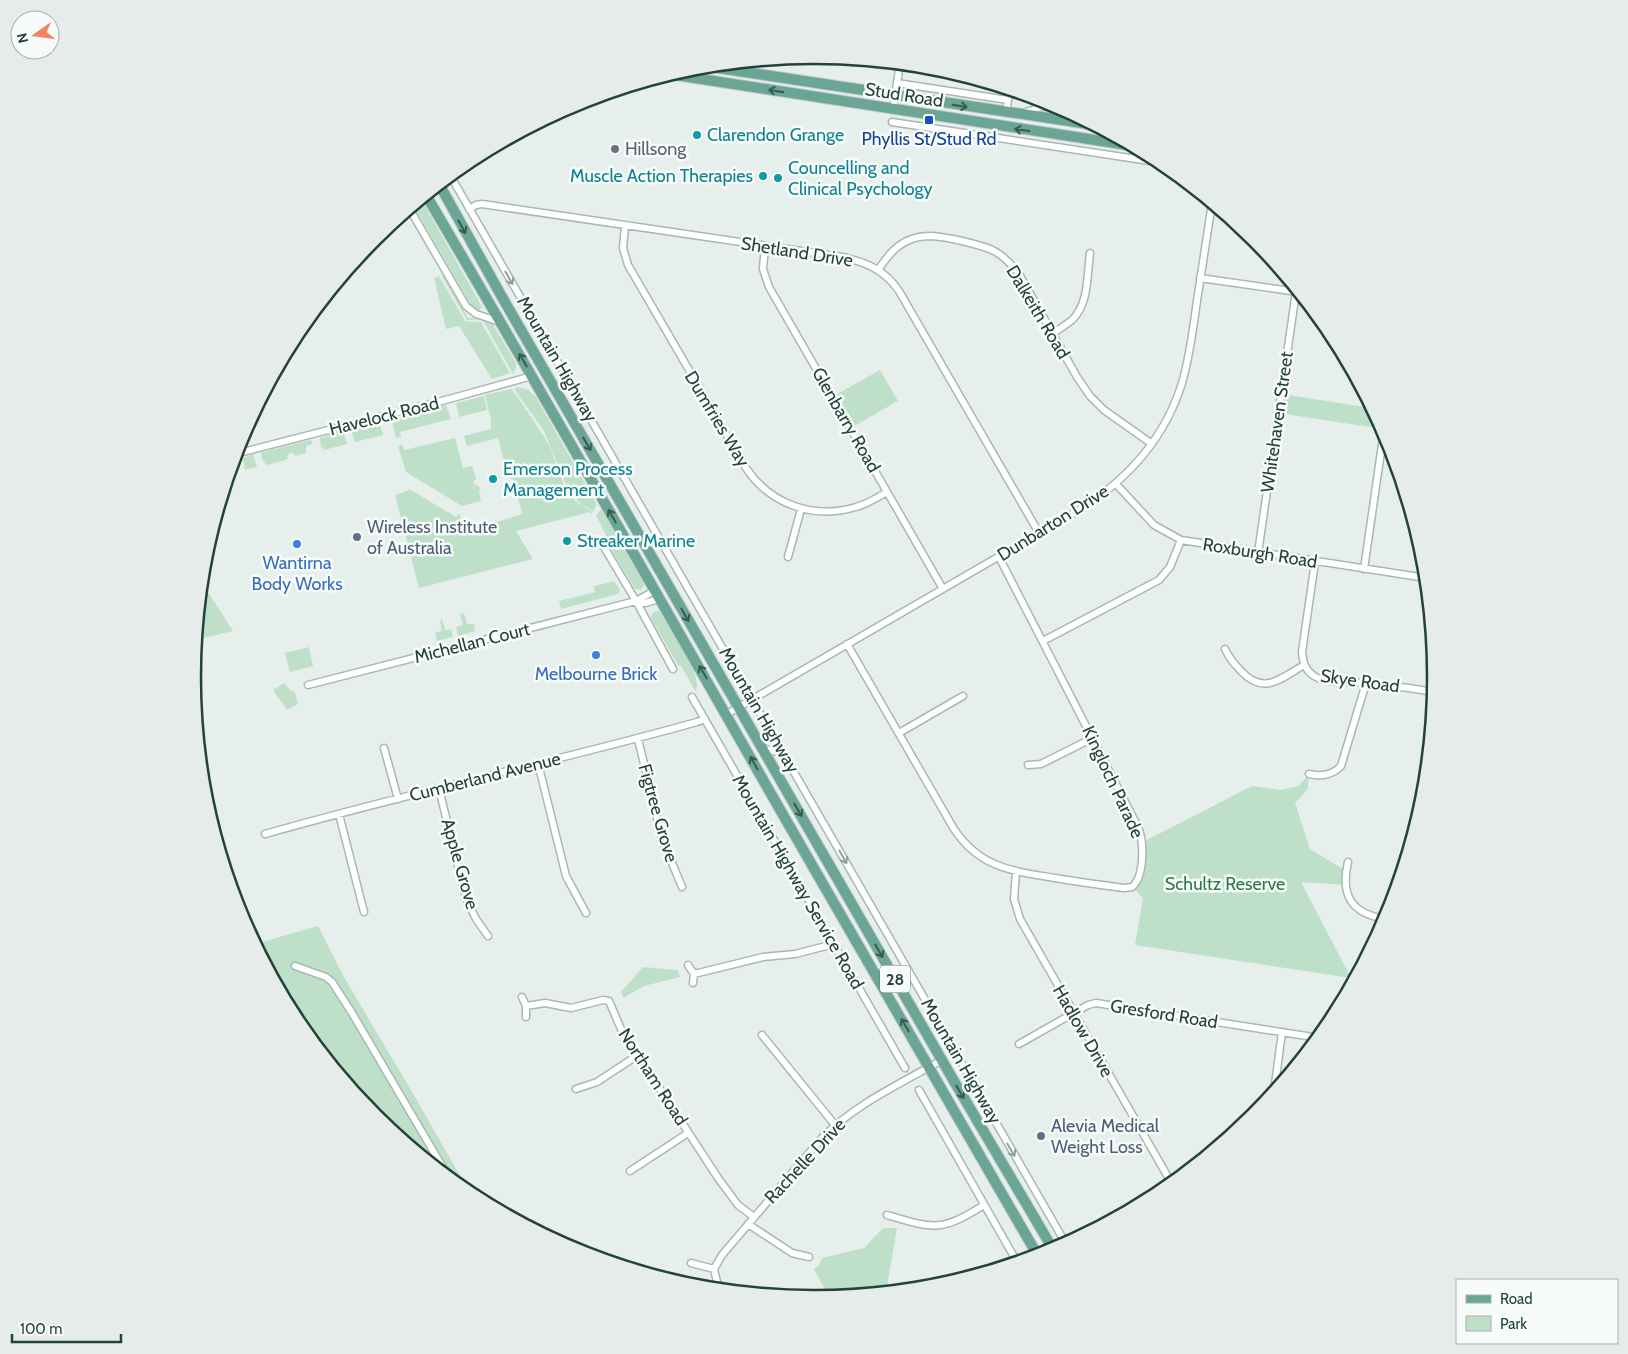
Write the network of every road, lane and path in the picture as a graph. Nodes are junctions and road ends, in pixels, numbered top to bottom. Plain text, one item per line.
1 (730, 70) edge
2 (899, 70) edge
3 (689, 77) edge
4 (800, 80) junction
5 (897, 82) junction
6 (839, 86) junction
7 (798, 94) junction
8 (1009, 95) edge
9 (895, 96) junction
10 (837, 100) junction
11 (1008, 100) junction
12 (1041, 107) edge
13 (895, 110) junction
14 (1006, 112) junction
15 (1019, 114) junction
16 (892, 122) dead end
17 (1074, 122) edge
18 (905, 124) junction
19 (1116, 143) edge
20 (1144, 160) edge
21 (453, 181) edge
22 (442, 189) edge
23 (429, 200) edge
24 (469, 209) junction
25 (1211, 210) edge
26 (412, 214) edge
27 (625, 226) junction
28 (765, 246) junction
29 (1090, 253) dead end
30 (878, 270) junction
31 (1200, 278) junction
32 (1290, 291) edge
33 (1296, 298) edge
34 (501, 322) junction
35 (1052, 334) junction
36 (544, 369) junction
37 (532, 376) junction
38 (1152, 444) junction
39 (1382, 445) edge
40 (243, 452) edge
41 (1116, 484) junction
42 (887, 492) junction
43 (801, 509) junction
44 (1039, 534) junction
45 (1181, 540) junction
46 (601, 542) dead end
47 (1258, 553) junction
48 (788, 557) dead end
49 (998, 557) junction
50 (1315, 562) junction
51 (1364, 569) junction
52 (1418, 577) edge
53 (670, 587) junction
54 (943, 589) junction
55 (657, 595) junction
56 (636, 601) junction
57 (1043, 641) junction
58 (847, 644) junction
59 (1225, 649) dead end
60 (1304, 665) junction
61 (674, 669) dead end
62 (1366, 683) junction
63 (308, 685) dead end
64 (746, 689) dead end
65 (1427, 691) edge
66 (964, 696) dead end
67 (692, 697) dead end
68 (739, 707) junction
69 (757, 708) dead end
70 (727, 714) junction
71 (705, 718) junction
72 (899, 733) junction
73 (1093, 738) junction
74 (638, 739) junction
75 (384, 748) dead end
76 (762, 748) junction
77 (784, 754) junction
78 (538, 763) junction
79 (1028, 765) dead end
80 (1309, 774) dead end
81 (783, 784) junction
82 (439, 788) junction
83 (398, 798) junction
84 (778, 806) junction
85 (339, 814) junction
86 (265, 834) dead end
87 (1348, 862) dead end
88 (1016, 872) junction
89 (682, 887) dead end
90 (364, 912) dead end
91 (586, 912) dead end
92 (1378, 918) edge
93 (488, 936) dead end
94 (834, 944) junction
95 (688, 965) dead end
96 (295, 966) dead end
97 (694, 974) junction
98 (693, 983) dead end
99 (522, 997) dead end
100 (526, 1006) junction
101 (1073, 1013) junction
102 (526, 1017) dead end
103 (1282, 1032) junction
104 (762, 1035) dead end
105 (1311, 1037) edge
106 (1019, 1044) dead end
107 (638, 1055) junction
108 (942, 1060) junction
109 (930, 1067) junction
110 (905, 1068) dead end
111 (1276, 1080) edge
112 (576, 1089) dead end
113 (919, 1090) dead end
114 (835, 1125) junction
115 (688, 1133) junction
116 (441, 1164) edge
117 (630, 1171) dead end
118 (1168, 1177) edge
119 (984, 1205) junction
120 (887, 1215) dead end
121 (754, 1217) junction
122 (1036, 1220) junction
123 (748, 1224) junction
124 (1023, 1229) junction
125 (1062, 1238) edge
126 (1047, 1239) junction
127 (1050, 1244) edge
128 (1038, 1248) edge
129 (1034, 1249) edge
130 (809, 1257) dead end
131 (1014, 1257) edge
132 (691, 1263) dead end
133 (714, 1269) junction
134 (717, 1282) edge

1 - 4 main road, Stud Road
2 - 5 street
7 -> 3 main road, Stud Road
4 - 6 main road, Stud Road
4 - 7 main road
5 - 9 street
5 - 11 street
6 - 9 main road, Stud Road
6 - 10 main road
7 - 10 main road, Stud Road
8 - 11 street
9 - 13 street
9 -> 14 main road, Stud Road
10 - 13 main road, Stud Road
11 - 14 street
12 - 15 street
13 - 18 street
19 -> 13 main road, Stud Road
14 - 15 main road, Stud Road
15 - 17 main road, Stud Road
16 - 18 street
18 - 20 street
21 - 24 street
22 -> 36 main road, Mountain Highway / 28
23 - 34 main road, Mountain Highway / 28
24 - 27 street, Shetland Drive
24 -> 64 street
25 - 31 street, Dunbarton Drive
26 - 34 street
27 - 28 street, Shetland Drive
27 - 43 street, Dumfries Way
28 - 30 street, Shetland Drive
28 - 42 street, Glenbarry Road
29 - 35 street
30 - 35 street, Dalkeith Road
30 - 44 street, Shetland Drive
31 - 32 street
31 - 38 street, Dunbarton Drive
33 - 47 street, Whitehaven Street
37 -> 34 main road, Mountain Highway / 28
35 - 38 street, Dalkeith Road
36 - 37 main road
36 -> 53 main road, Mountain Highway / 28
37 - 40 street, Havelock Road
55 -> 37 main road, Mountain Highway / 28
38 - 41 street, Dunbarton Drive
39 - 51 street
41 - 44 street, Dunbarton Drive
41 - 45 street, Roxburgh Road
42 - 43 street, Dumfries Way
42 - 54 street, Glenbarry Road
43 - 48 street
44 - 49 street, Dunbarton Drive
45 - 47 street, Roxburgh Road
45 - 57 street
46 - 56 street
47 - 50 street, Roxburgh Road
49 - 54 street, Dunbarton Drive
49 - 57 street, Kingloch Parade
50 - 51 street, Roxburgh Road
50 - 60 street, Skye Road
51 - 52 street, Roxburgh Road
53 - 55 main road
53 -> 68 main road, Mountain Highway / 28
54 - 58 street, Dunbarton Drive
55 - 56 street, Michellan Court
70 -> 55 main road, Mountain Highway / 28
56 - 61 street
56 - 63 street, Michellan Court
57 - 73 street, Kingloch Parade
58 - 68 street, Dunbarton Drive
58 - 72 street, Kingloch Parade
59 - 60 street
60 - 62 street, Skye Road
62 - 65 street, Skye Road
62 - 80 street
66 - 72 street
67 - 71 street, Mountain Highway Service Road
68 - 70 street, Dunbarton Drive
68 - 76 main road, Mountain Highway / 28
69 - 77 street
84 -> 70 main road, Mountain Highway / 28
71 - 74 street, Cumberland Avenue
71 - 94 street, Mountain Highway Service Road
72 - 88 street, Kingloch Parade
73 - 79 street
73 - 88 street, Kingloch Parade
74 - 78 street, Cumberland Avenue
74 - 89 street, Figtree Grove
75 - 83 street
76 - 77 street
76 - 81 main road, Mountain Highway / 28
77 -> 125 street, Mountain Highway
78 - 82 street, Cumberland Avenue
78 - 91 street
81 - 84 main road
81 -> 108 main road, Mountain Highway / 28
82 - 83 street, Cumberland Avenue
82 - 93 street, Apple Grove
83 - 85 street, Cumberland Avenue
109 -> 84 main road, Mountain Highway / 28
85 - 86 street, Cumberland Avenue
85 - 90 street
87 - 92 street
88 - 101 street, Hadlow Drive
94 - 97 street
94 - 110 street, Mountain Highway Service Road
95 - 97 street
96 - 116 street
97 - 98 street
99 - 100 street
100 - 102 street
100 - 107 street, Northam Road
101 - 103 street, Gresford Road
101 - 106 street, Gresford Road
101 - 118 street, Hadlow Drive
103 - 105 street, Gresford Road
103 - 111 street
104 - 114 street
107 - 112 street
107 - 115 street, Northam Road
108 - 109 street, Rachelle Drive
108 -> 122 main road, Mountain Highway / 28
109 - 114 street, Rachelle Drive
109 - 124 main road, Mountain Highway / 28
113 - 119 street
114 - 121 street, Rachelle Drive
115 - 117 street
115 - 121 street, Northam Road
119 - 120 street
119 - 131 street
121 - 123 street, Rachelle Drive
122 - 124 main road
122 - 126 main road, Mountain Highway / 28
123 - 130 street
123 - 133 street, Rachelle Drive
124 - 129 main road, Mountain Highway / 28
126 - 127 main road, Mountain Highway / 28
126 - 128 main road
132 - 133 street
133 - 134 street

